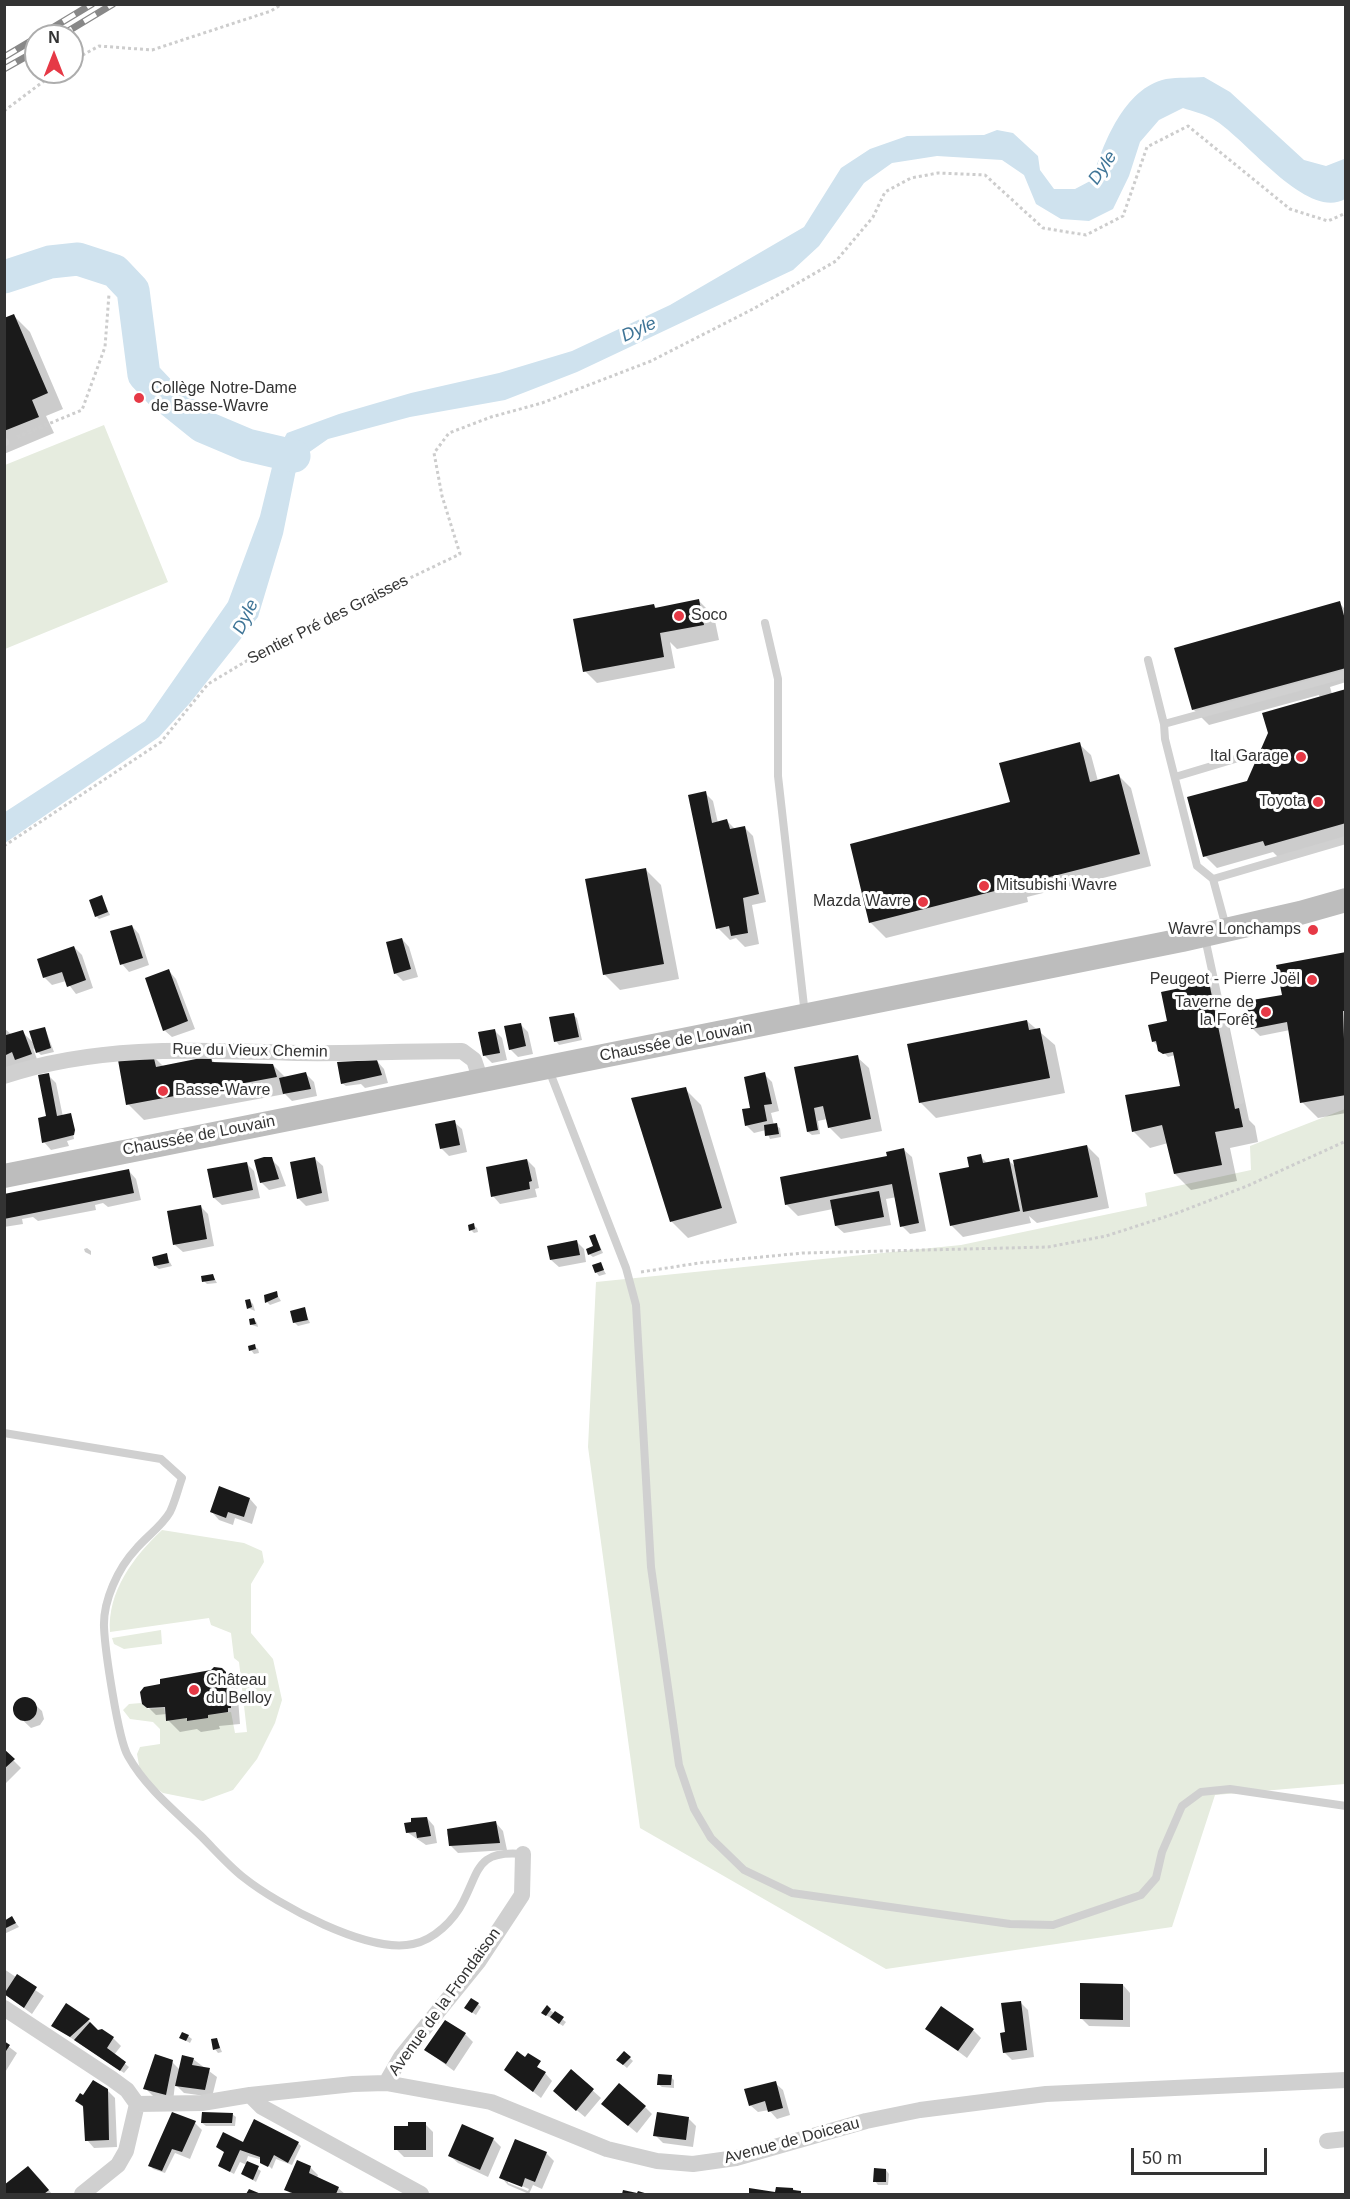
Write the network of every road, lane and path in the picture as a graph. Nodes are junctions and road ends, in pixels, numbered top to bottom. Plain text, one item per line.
1 (282, 4) edge
2 (84, 54) edge
3 (40, 84) edge
4 (4, 111) edge
5 (1346, 213) edge
6 (108, 294) dead end
7 (5, 442) edge
8 (765, 623) dead end
9 (1148, 660) dead end
10 (1346, 674) edge
11 (1164, 724) junction
12 (1245, 756) dead end
13 (1175, 777) junction
14 (1346, 840) edge
15 (4, 846) edge
16 (1213, 879) junction
17 (1346, 900) edge
18 (1216, 932) junction
19 (805, 1015) junction
20 (547, 1067) junction
21 (4, 1076) edge
22 (481, 1080) junction
23 (1240, 1100) dead end
24 (1346, 1141) edge
25 (4, 1176) edge
26 (628, 1276) junction
27 (4, 1433) edge
28 (1346, 1806) edge
29 (523, 1854) joint
30 (4, 2008) edge
31 (1346, 2080) edge
32 (386, 2083) junction
33 (250, 2095) junction
34 (137, 2104) junction
35 (1346, 2139) edge
36 (1327, 2141) dead end
37 (82, 2194) edge
38 (421, 2194) edge

1 - 2 path
3 - 4 path
5 - 15 path, Sentier Pré des Graisses
6 - 7 path
8 - 19 lane
9 - 11 lane
10 - 11 lane
11 - 13 lane
12 - 13 lane
13 - 16 lane
14 - 16 lane
16 - 18 lane
17 - 18 main road, Chaussée de Louvain
18 - 19 main road, Chaussée de Louvain
18 - 23 lane
19 - 20 main road, Chaussée de Louvain
20 - 22 main road, Chaussée de Louvain
20 - 26 lane
21 - 22 street, Rue du Vieux Chemin
22 - 25 main road, Chaussée de Louvain
24 - 26 path
26 - 28 lane
27 - 29 lane
29 - 32 street, Avenue de la Frondaison
30 - 34 street
31 - 32 street, Avenue de Doiceau
32 - 33 street, Avenue de Doiceau
33 - 34 street, Avenue de Doiceau
33 - 38 street
34 - 37 street
35 - 36 street

